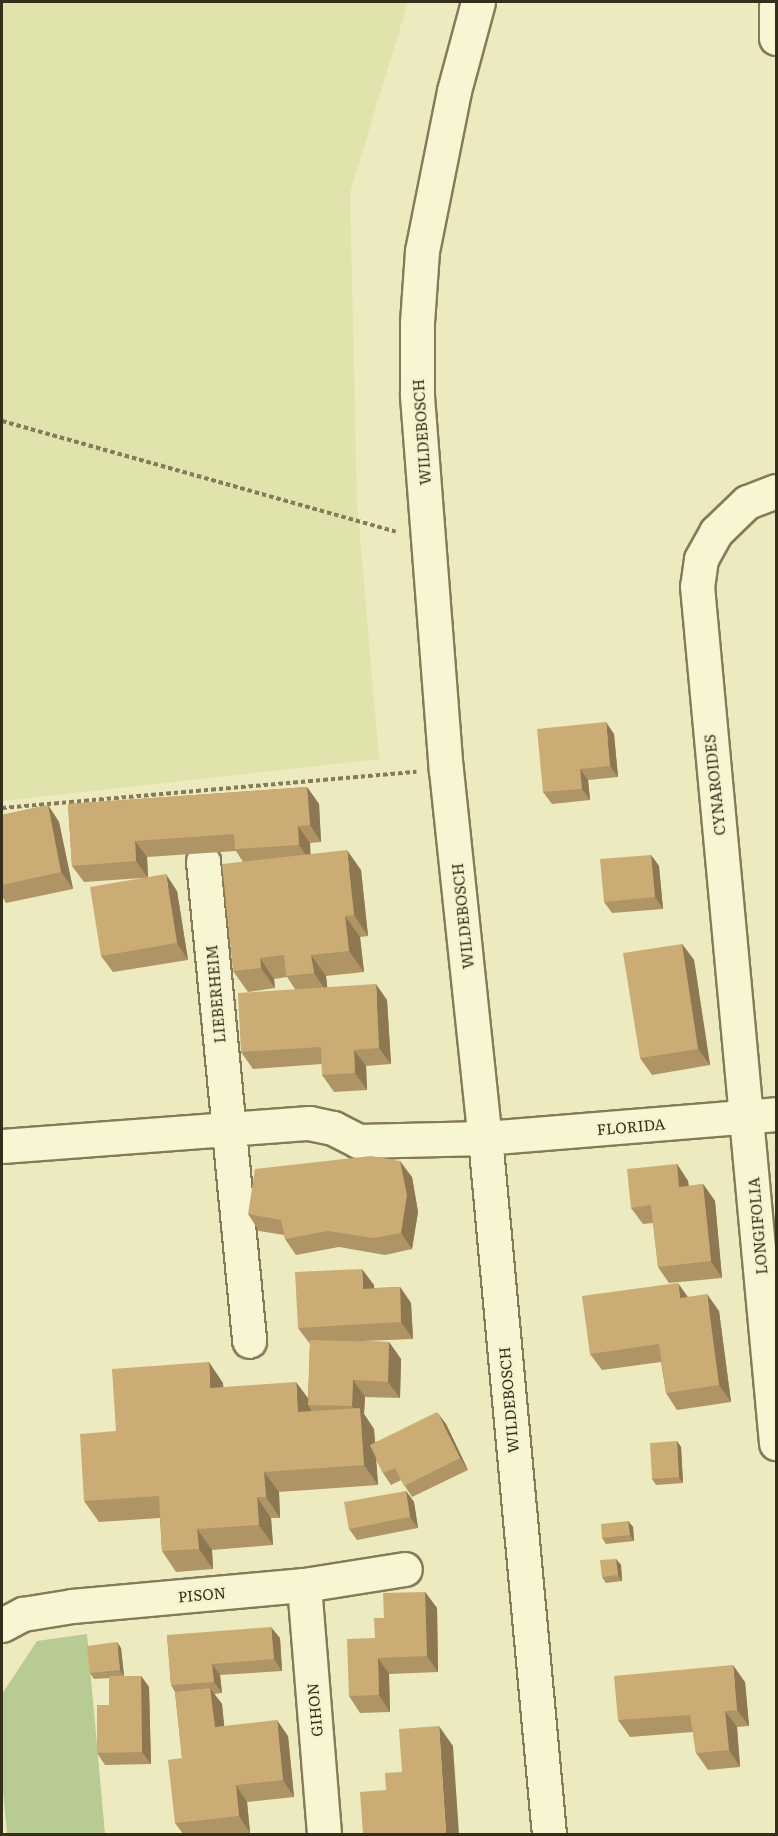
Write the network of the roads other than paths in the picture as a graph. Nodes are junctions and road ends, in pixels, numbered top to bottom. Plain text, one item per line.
1 (478, 2) edge
2 (777, 6) edge
3 (777, 38) edge
4 (777, 491) edge
5 (203, 861) dead end
6 (762, 1115) edge
7 (228, 1126) junction
8 (485, 1138) junction
9 (2, 1146) edge
10 (249, 1341) dead end
11 (777, 1443) edge
12 (405, 1569) dead end
13 (304, 1585) junction
14 (2, 1625) edge
15 (324, 1834) edge
16 (549, 1834) edge

1 - 8 street, WILDEBOSCH
2 - 3 street
4 - 6 street, CYNAROIDES
5 - 7 street, LIEBERHEIM
6 - 8 street, FLORIDA
6 - 11 street, LONGIFOLIA
7 - 8 street
7 - 9 street
7 - 10 street, LIEBERHEIM
8 - 16 street, WILDEBOSCH
12 - 13 street, PISON
13 - 14 street, PISON
13 - 15 street, GIHON

